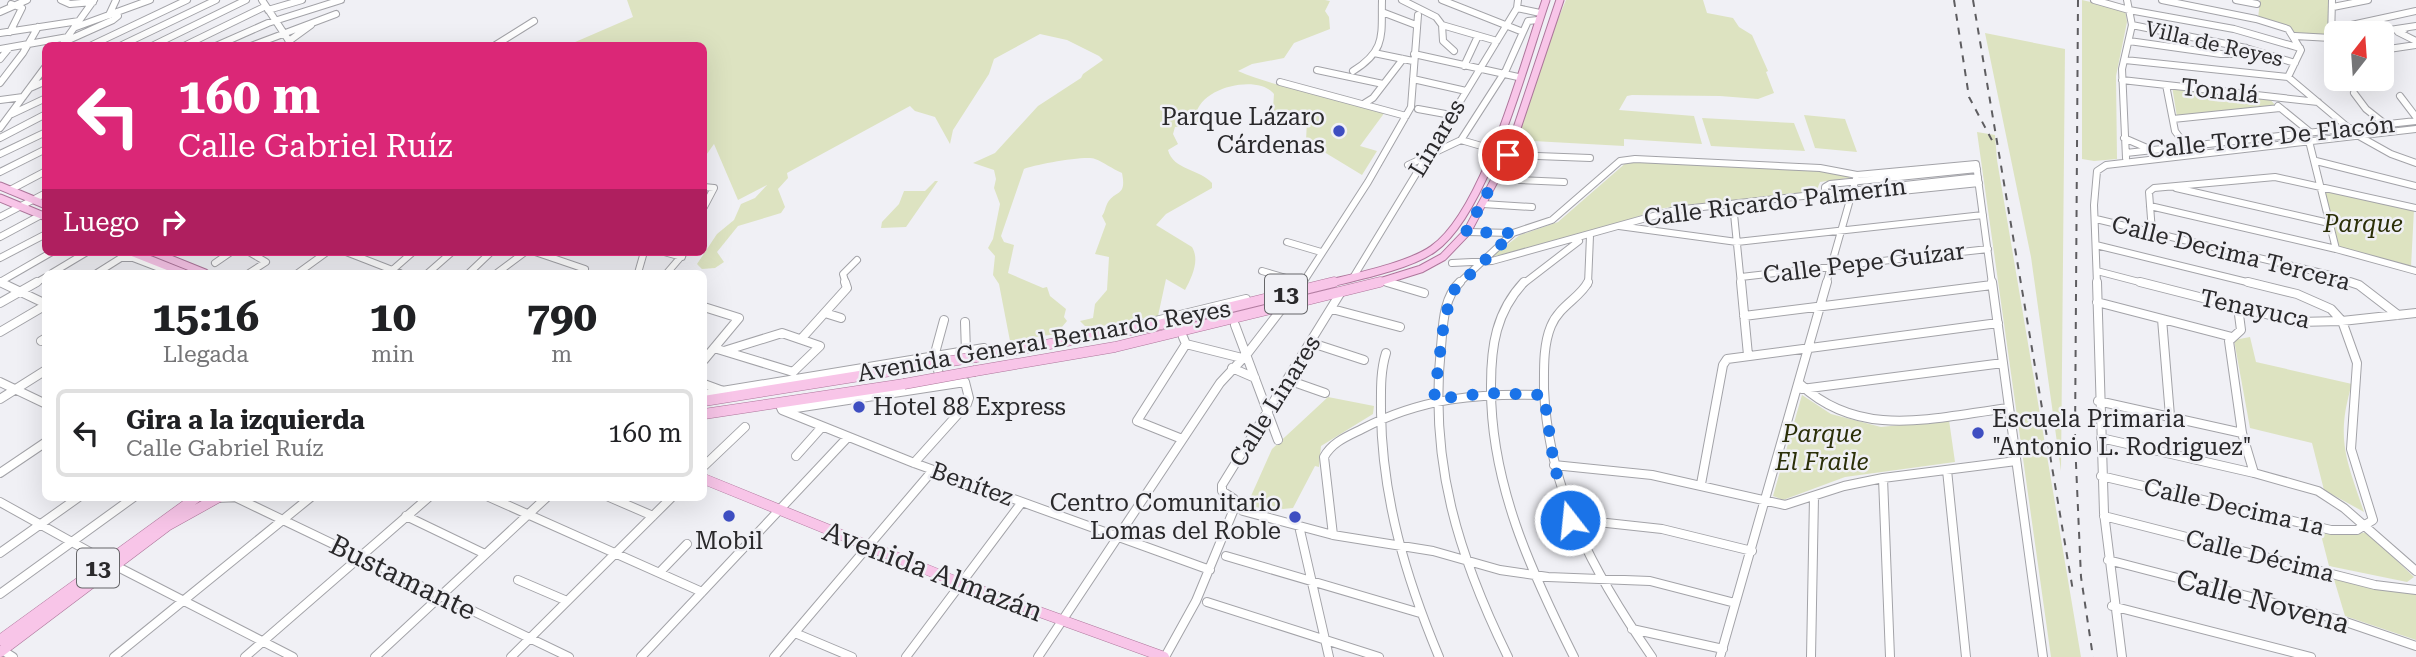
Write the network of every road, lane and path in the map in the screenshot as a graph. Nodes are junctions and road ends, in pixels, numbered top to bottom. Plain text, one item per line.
1 (27, 0) edge
2 (61, 0) edge
3 (116, 0) edge
4 (150, 0) edge
5 (187, 0) edge
6 (214, 0) edge
7 (246, 0) edge
8 (262, 0) edge
9 (302, 0) edge
10 (341, 0) edge
11 (1382, 0) edge
12 (1402, 0) edge
13 (1442, 0) edge
14 (1518, 0) edge
15 (1546, 0) edge
16 (1560, 0) edge
17 (2094, 0) edge
18 (2127, 0) edge
19 (2162, 0) edge
20 (2236, 0) edge
21 (2368, 0) edge
22 (93, 1) edge
23 (141, 2) edge
24 (2257, 2) edge
25 (15, 3) edge
26 (2333, 4) edge
27 (267, 8) junction
28 (1517, 8) junction
29 (0, 10) edge
30 (2129, 10) junction
31 (224, 11) junction
32 (2416, 11) edge
33 (1382, 12) junction
34 (118, 14) junction
35 (336, 14) dead end
36 (109, 15) junction
37 (1418, 15) dead end
38 (1539, 16) junction
39 (2256, 19) junction
40 (317, 20) junction
41 (275, 21) junction
42 (534, 21) dead end
43 (2370, 21) edge
44 (233, 22) junction
45 (78, 24) junction
46 (1416, 25) junction
47 (1441, 25) junction
48 (2132, 25) junction
49 (1507, 26) junction
50 (38, 27) junction
51 (2415, 27) edge
52 (2394, 29) edge
53 (1534, 30) junction
54 (10, 32) junction
55 (283, 32) junction
56 (1523, 32) junction
57 (0, 33) edge
58 (1548, 33) junction
59 (2394, 33) edge
60 (1478, 36) junction
61 (2295, 36) junction
62 (2324, 40) edge
63 (1497, 41) junction
64 (2129, 41) junction
65 (65, 42) edge
66 (98, 42) edge
67 (128, 42) edge
68 (160, 42) edge
69 (192, 42) edge
70 (225, 42) edge
71 (260, 42) edge
72 (288, 42) edge
73 (289, 42) edge
74 (500, 42) edge
75 (42, 43) edge
76 (1530, 43) junction
77 (2416, 43) edge
78 (29, 44) junction
79 (1542, 47) junction
80 (9, 48) junction
81 (2246, 48) junction
82 (2300, 48) junction
83 (0, 49) edge
84 (2394, 50) edge
85 (1454, 51) dead end
86 (1374, 53) junction
87 (1413, 57) junction
88 (0, 59) edge
89 (1403, 59) junction
90 (2125, 60) junction
91 (2295, 64) junction
92 (1464, 66) junction
93 (1480, 69) junction
94 (1317, 70) dead end
95 (1353, 71) dead end
96 (42, 73) edge
97 (1501, 74) junction
98 (1518, 78) junction
99 (2288, 78) junction
100 (1413, 79) junction
101 (2122, 80) junction
102 (1280, 82) dead end
103 (0, 83) edge
104 (42, 83) edge
105 (1383, 84) junction
106 (2166, 85) junction
107 (29, 89) junction
108 (1466, 91) junction
109 (2354, 93) dead end
110 (2400, 96) dead end
111 (23, 97) junction
112 (2270, 97) junction
113 (0, 100) edge
114 (42, 100) edge
115 (2318, 102) junction
116 (1365, 103) junction
117 (2280, 108) junction
118 (1419, 109) dead end
119 (1451, 115) junction
120 (9, 116) junction
121 (42, 116) edge
122 (1406, 116) junction
123 (2174, 119) junction
124 (2416, 119) edge
125 (2385, 124) junction
126 (2371, 126) junction
127 (0, 128) edge
128 (2347, 128) junction
129 (2416, 129) edge
130 (2310, 132) junction
131 (2381, 133) junction
132 (42, 134) edge
133 (2357, 136) junction
134 (2268, 137) junction
135 (0, 138) edge
136 (2124, 138) junction
137 (1461, 140) junction
138 (2309, 141) junction
139 (2277, 144) junction
140 (2186, 146) junction
141 (2166, 148) junction
142 (1495, 150) junction
143 (2151, 150) junction
144 (42, 151) edge
145 (0, 154) edge
146 (1508, 155) junction
147 (2175, 156) junction
148 (1426, 158) junction
149 (1590, 158) dead end
150 (2126, 158) junction
151 (2316, 162) junction
152 (2416, 163) edge
153 (1408, 165) dead end
154 (0, 172) edge
155 (42, 173) edge
156 (1978, 173) junction
157 (1496, 180) junction
158 (1564, 182) dead end
159 (1855, 185) junction
160 (2320, 185) junction
161 (0, 186) edge
162 (2168, 186) junction
163 (2416, 186) edge
164 (707, 187) edge
165 (10, 190) junction
166 (42, 195) edge
167 (0, 198) edge
168 (33, 200) junction
169 (707, 201) edge
170 (42, 203) edge
171 (1483, 204) junction
172 (1733, 204) junction
173 (2150, 206) junction
174 (19, 207) junction
175 (1532, 207) dead end
176 (2416, 208) edge
177 (1983, 215) junction
178 (42, 216) edge
179 (42, 216) edge
180 (0, 217) edge
181 (2096, 219) junction
182 (2329, 223) junction
183 (1615, 225) junction
184 (1843, 230) junction
185 (1466, 232) junction
186 (2152, 232) junction
187 (1513, 233) junction
188 (42, 236) edge
189 (0, 237) edge
190 (1586, 237) junction
191 (1287, 242) dead end
192 (1737, 242) junction
193 (2096, 245) junction
194 (1544, 248) junction
195 (1988, 248) junction
196 (2336, 249) junction
197 (1321, 252) junction
198 (44, 256) edge
199 (80, 256) edge
200 (124, 256) edge
201 (130, 256) edge
202 (133, 256) edge
203 (163, 256) edge
204 (225, 256) edge
205 (257, 256) edge
206 (322, 256) edge
207 (356, 256) edge
208 (407, 256) edge
209 (448, 256) edge
210 (487, 256) edge
211 (520, 256) edge
212 (545, 256) edge
213 (682, 256) edge
214 (0, 258) edge
215 (1556, 258) junction
216 (857, 260) dead end
217 (215, 263) dead end
218 (1452, 263) dead end
219 (1482, 263) junction
220 (1833, 267) junction
221 (57, 270) edge
222 (102, 270) edge
223 (164, 270) edge
224 (175, 270) edge
225 (198, 270) edge
226 (253, 270) edge
227 (304, 270) edge
228 (389, 270) edge
229 (396, 270) edge
230 (432, 270) edge
231 (472, 270) edge
232 (504, 270) edge
233 (581, 270) edge
234 (670, 270) edge
235 (1262, 271) dead end
236 (2097, 271) junction
237 (2416, 271) edge
238 (1354, 276) junction
239 (1741, 277) junction
240 (42, 279) edge
241 (1384, 281) junction
242 (0, 282) edge
243 (1300, 282) junction
244 (1992, 285) junction
245 (20, 292) junction
246 (1297, 292) junction
247 (1341, 292) junction
248 (1423, 293) dead end
249 (1277, 296) junction
250 (2097, 302) junction
251 (0, 303) edge
252 (42, 303) edge
253 (1822, 304) junction
254 (42, 307) edge
255 (1283, 307) junction
256 (2238, 307) junction
257 (707, 308) edge
258 (1332, 309) junction
259 (825, 313) junction
260 (2416, 313) edge
261 (2398, 315) junction
262 (1744, 316) junction
263 (841, 318) dead end
264 (2162, 319) junction
265 (944, 320) dead end
266 (2342, 321) junction
267 (965, 322) dead end
268 (1998, 323) junction
269 (1235, 325) dead end
270 (1400, 327) dead end
271 (1129, 330) junction
272 (0, 332) edge
273 (2232, 337) junction
274 (802, 338) junction
275 (1312, 343) junction
276 (1810, 346) junction
277 (714, 348) junction
278 (984, 348) dead end
279 (1030, 349) junction
280 (724, 351) junction
281 (966, 352) junction
282 (1386, 353) dead end
283 (1748, 355) junction
284 (707, 356) edge
285 (1245, 356) junction
286 (935, 357) junction
287 (1364, 360) dead end
288 (1033, 362) junction
289 (2003, 363) junction
290 (1232, 368) junction
291 (42, 372) edge
292 (849, 377) junction
293 (1255, 378) junction
294 (821, 379) junction
295 (1288, 380) junction
296 (0, 382) edge
297 (707, 385) edge
298 (941, 386) junction
299 (1801, 387) junction
300 (15, 389) junction
301 (724, 391) junction
302 (850, 393) junction
303 (1325, 393) dead end
304 (1489, 393) junction
305 (707, 394) edge
306 (1544, 395) junction
307 (0, 399) edge
308 (1434, 399) junction
309 (707, 400) edge
310 (2098, 401) junction
311 (42, 402) edge
312 (780, 407) junction
313 (2009, 408) junction
314 (1267, 412) junction
315 (707, 414) edge
316 (2170, 416) junction
317 (1380, 418) junction
318 (745, 427) dead end
319 (821, 428) junction
320 (2242, 433) junction
321 (847, 438) junction
322 (2101, 438) junction
323 (1182, 439) junction
324 (1278, 440) dead end
325 (42, 445) edge
326 (796, 456) dead end
327 (2016, 461) junction
328 (707, 463) edge
329 (915, 463) junction
330 (1554, 465) junction
331 (933, 470) junction
332 (1947, 470) junction
333 (0, 473) edge
334 (2254, 473) junction
335 (2101, 476) junction
336 (1883, 478) junction
337 (707, 480) edge
338 (1701, 484) junction
339 (1814, 496) junction
340 (74, 501) edge
341 (128, 501) edge
342 (186, 501) edge
343 (211, 501) edge
344 (246, 501) edge
345 (306, 501) edge
346 (424, 501) edge
347 (498, 501) edge
348 (543, 501) edge
349 (617, 501) edge
350 (668, 501) edge
351 (0, 502) edge
352 (1022, 502) junction
353 (1765, 502) junction
354 (779, 510) junction
355 (1243, 511) dead end
356 (528, 514) junction
357 (406, 516) junction
358 (653, 516) junction
359 (2104, 516) junction
360 (1570, 520) junction
361 (283, 521) junction
362 (42, 524) junction
363 (1299, 526) junction
364 (2367, 527) junction
365 (1333, 535) junction
366 (1117, 536) junction
367 (73, 541) junction
368 (687, 544) dead end
369 (869, 547) junction
370 (1398, 547) junction
371 (1752, 551) junction
372 (0, 553) edge
373 (616, 553) junction
374 (485, 554) junction
375 (361, 556) junction
376 (1226, 556) dead end
377 (1464, 560) junction
378 (2108, 561) junction
379 (110, 563) junction
380 (1210, 570) junction
381 (2416, 571) edge
382 (660, 572) junction
383 (1534, 575) junction
384 (1599, 577) junction
385 (518, 580) dead end
386 (1311, 581) junction
387 (962, 584) junction
388 (2416, 590) edge
389 (702, 592) junction
390 (0, 594) edge
391 (440, 596) junction
392 (185, 601) junction
393 (567, 601) junction
394 (1207, 602) dead end
395 (1735, 603) junction
396 (2112, 606) junction
397 (1420, 613) junction
398 (1062, 622) junction
399 (1632, 629) junction
400 (795, 633) junction
401 (531, 638) junction
402 (1324, 640) junction
403 (264, 641) junction
404 (2416, 646) edge
405 (1, 648) edge
406 (1722, 653) edge
407 (13, 657) edge
408 (114, 657) edge
409 (244, 657) edge
410 (293, 657) edge
411 (374, 657) edge
412 (512, 657) edge
413 (569, 657) edge
414 (641, 657) edge
415 (774, 657) edge
416 (852, 657) edge
417 (906, 657) edge
418 (1038, 657) edge
419 (1164, 657) edge
420 (1329, 657) edge
421 (1379, 657) edge
422 (1439, 657) edge
423 (1508, 657) edge
424 (1574, 657) edge
425 (1652, 657) edge
426 (1811, 657) edge
427 (1890, 657) edge
428 (1966, 657) edge
429 (2043, 657) edge
430 (2122, 657) edge
431 (2311, 657) edge

1 - 25 street
2 - 22 street
3 - 36 street
4 - 23 street
5 - 66 street
6 - 31 street
6 - 67 street
7 - 31 street
8 - 27 street
9 - 27 street
10 - 41 street
11 - 33 street
12 - 47 street
13 - 49 street
14 - 28 street, Linares
15 - 38 main road, 13
16 - 58 main road, 13
17 - 30 street
18 - 30 street
19 - 39 street
20 - 24 street
21 - 26 street
22 - 45 street
23 - 34 street
24 - 39 street
25 - 29 street
25 - 54 street
27 - 41 street
27 - 44 street
28 - 38 street
28 - 49 street, Linares
30 - 48 street
30 - 82 street
31 - 44 street
31 - 68 street
32 - 43 street
33 - 46 street
33 - 86 street
34 - 36 street
34 - 65 street
35 - 40 street
36 - 45 street
37 - 46 street
38 - 53 main road, 13
38 - 56 street
39 - 61 street
40 - 55 street
40 - 73 street
41 - 55 street
41 - 70 street
42 - 74 street
44 - 69 street
45 - 50 street
45 - 65 street
46 - 87 street
47 - 60 street
47 - 85 street
48 - 64 street
48 - 81 street, Villa de Reyes
49 - 56 street
49 - 63 street, Linares
50 - 54 street
50 - 78 street
51 - 52 street
51 - 77 street
53 - 58 main road
53 - 76 main road, 13
54 - 57 street
55 - 71 street
55 - 72 street
56 - 97 street
58 - 79 main road, 13
59 - 77 street
60 - 63 street
60 - 92 street
61 - 62 street
61 - 82 street
63 - 93 street, Linares
64 - 81 street
64 - 90 street
75 - 78 street
76 - 79 main road
76 - 98 main road, 13
77 - 84 street
78 - 80 street
78 - 103 street
79 - 146 main road, 13
80 - 83 street
80 - 88 street
81 - 91 street, Villa de Reyes
82 - 91 street
86 - 89 street
86 - 95 street
87 - 89 street
87 - 92 street
87 - 100 street
89 - 105 street
90 - 99 street
90 - 101 street
91 - 99 street
92 - 93 street
93 - 97 street
93 - 108 street, Linares
94 - 105 street
96 - 107 street
97 - 98 street
97 - 137 street
98 - 142 main road, 13
99 - 115 street
100 - 108 street
100 - 122 street
101 - 106 street, Tonalá
101 - 136 street
102 - 116 street
104 - 107 street
105 - 116 street
106 - 112 street, Tonalá
106 - 123 street
107 - 111 street
108 - 119 street, Linares
109 - 125 street
110 - 124 street
111 - 113 street
111 - 120 street
112 - 115 street, Tonalá
112 - 117 street
114 - 120 street
115 - 128 street
116 - 122 street
117 - 123 street
117 - 130 street
118 - 119 street
119 - 148 street, Linares
120 - 127 street
121 - 135 street
122 - 197 street
123 - 140 street
124 - 125 street, Calle Torre De Flacón
125 - 126 street, Calle Torre De Flacón
126 - 128 street, Calle Torre De Flacón
126 - 131 street
128 - 130 street, Calle Torre De Flacón
128 - 133 street
129 - 131 street, Calle Torre De Flacón
130 - 134 street, Calle Torre De Flacón
131 - 133 street, Calle Torre De Flacón
132 - 145 street
133 - 138 street, Calle Torre De Flacón
133 - 152 street
134 - 139 street
134 - 140 street, Calle Torre De Flacón
136 - 143 street
136 - 150 street
137 - 142 street
137 - 148 street
138 - 139 street, Calle Torre De Flacón
138 - 151 street
139 - 147 street, Calle Torre De Flacón
140 - 141 street, Calle Torre De Flacón
141 - 143 street, Calle Torre De Flacón
141 - 147 street
142 - 238 main road, Avenida General Bernardo Reyes / 13
143 - 150 street, Calle Torre De Flacón
144 - 154 street
146 - 149 street
146 - 157 main road, 13
147 - 150 street, Calle Torre De Flacón
148 - 153 street
148 - 238 street, Linares
150 - 181 street
151 - 160 street
151 - 163 street
155 - 165 street
156 - 159 street, Calle Ricardo Palmerín
156 - 159 street
156 - 177 street
157 - 158 street
157 - 171 main road, 13
159 - 172 street, Calle Ricardo Palmerín
159 - 184 street
159 - 187 street
160 - 162 street
160 - 176 street
160 - 182 street
161 - 165 main road
162 - 173 street
162 - 182 street
164 - 169 street
165 - 168 main road
166 - 168 street
167 - 174 main road
168 - 170 main road
168 - 174 street
171 - 175 street
171 - 185 main road, 13
172 - 183 street, Calle Ricardo Palmerín
172 - 192 street
173 - 186 street
173 - 196 street
174 - 178 main road
174 - 180 street
177 - 184 street
177 - 195 street
179 - 189 street
181 - 186 street, Calle Decima Tercera
181 - 193 street
182 - 196 street
183 - 190 street, Calle Ricardo Palmerín
183 - 192 street
184 - 192 street
184 - 220 street
185 - 187 street
185 - 241 main road, Avenida General Bernardo Reyes / 13
186 - 261 street, Calle Decima Tercera
187 - 219 street
188 - 214 street
190 - 194 street, Calle Ricardo Palmerín
190 - 215 street
190 - 306 street
191 - 197 street
192 - 239 street
193 - 236 street
193 - 266 street
194 - 215 street
194 - 219 street, Calle Ricardo Palmerín
195 - 220 street, Calle Pepe Guízar
195 - 244 street
196 - 237 street
197 - 243 street
198 - 242 street
199 - 221 street
200 - 222 street
201 - 223 street
202 - 224 main road
203 - 225 main road
204 - 217 street
205 - 226 street
206 - 227 street
207 - 228 street
208 - 229 street
209 - 230 street
210 - 231 street
211 - 232 street
212 - 233 street
213 - 234 street
215 - 304 street
216 - 259 street
218 - 219 street, Calle Ricardo Palmerín
219 - 308 street
220 - 239 street, Calle Pepe Guízar
220 - 253 street
235 - 243 street
236 - 250 street
236 - 256 street, Tenayuca
238 - 246 main road, Avenida General Bernardo Reyes / 13
239 - 262 street
240 - 245 street
241 - 247 main road, Avenida General Bernardo Reyes / 13
241 - 248 street
242 - 245 street
243 - 246 street
244 - 253 street
244 - 268 street
245 - 251 street
245 - 252 street
246 - 249 main road, Avenida General Bernardo Reyes / 13
247 - 255 main road, Avenida General Bernardo Reyes / 13
247 - 258 street, Calle Linares
249 - 271 main road, Avenida General Bernardo Reyes / 13
249 - 271 street
250 - 264 street
250 - 310 street
253 - 262 street
253 - 276 street
254 - 272 street
255 - 285 street
255 - 288 main road, Avenida General Bernardo Reyes / 13
256 - 266 street, Tenayuca
256 - 273 street
257 - 277 street
258 - 270 street
258 - 275 street, Calle Linares
259 - 263 street
259 - 274 street
260 - 261 street, Tenayuca
261 - 266 street, Tenayuca
262 - 283 street
264 - 273 street
264 - 316 street
265 - 286 street
266 - 364 street
267 - 281 street
268 - 276 street
268 - 289 street
269 - 285 street
271 - 279 main road, Avenida General Bernardo Reyes / 13
273 - 320 street
274 - 280 street
274 - 280 street
275 - 287 street
275 - 295 street, Calle Linares
276 - 283 street
276 - 299 street
277 - 280 street
277 - 284 street
278 - 281 street
279 - 288 main road
279 - 292 main road, Avenida General Bernardo Reyes / 13, bridge
281 - 286 street
282 - 317 street
283 - 338 street
285 - 290 street
285 - 293 street
285 - 323 street
286 - 294 street
286 - 298 street
288 - 302 main road, Avenida General Bernardo Reyes / 13, bridge
289 - 299 street
289 - 313 street
290 - 293 street
290 - 323 street
291 - 300 street
292 - 294 main road, Avenida General Bernardo Reyes / 13
292 - 302 main road
293 - 314 street
294 - 301 street
294 - 309 main road, Avenida General Bernardo Reyes / 13
295 - 303 street
295 - 314 street, Calle Linares
296 - 300 street
297 - 301 street
298 - 312 street
298 - 329 street
299 - 313 street
299 - 353 street
300 - 307 street
300 - 311 street
301 - 305 street
302 - 312 main road, Avenida General Bernardo Reyes / 13
304 - 306 street
304 - 308 street
304 - 383 street
306 - 330 street
308 - 317 street
308 - 377 street
310 - 316 street
310 - 322 street
312 - 315 main road, Avenida General Bernardo Reyes / 13
312 - 319 street, Benítez
313 - 327 street
314 - 324 street
314 - 380 street, Calle Linares
316 - 320 street
317 - 365 street
317 - 370 street
318 - 328 street
319 - 321 street, Benítez
319 - 326 street
320 - 334 street
321 - 329 street, Benítez
321 - 354 street
322 - 334 street
322 - 335 street
323 - 366 street
325 - 333 street
327 - 332 street
327 - 429 street
329 - 331 street, Benítez
330 - 338 street
330 - 360 street
331 - 352 street, Benítez
331 - 369 street
332 - 336 street
332 - 428 street
334 - 364 street
335 - 359 street
335 - 364 street, Calle Decima 1a
336 - 339 street
336 - 427 street
337 - 354 main road, Avenida Almazán
338 - 353 street
339 - 353 street
339 - 426 street
340 - 362 street
341 - 367 street
342 - 379 main road, 13
343 - 379 main road, 13
344 - 361 street, Bustamante
345 - 361 street
346 - 357 street
347 - 356 street
348 - 356 street
349 - 358 street
350 - 358 street
351 - 362 street
352 - 366 street, Benítez
352 - 387 street
353 - 371 street
354 - 369 main road, Avenida Almazán
354 - 389 street
355 - 363 street
356 - 373 street
356 - 374 street
357 - 374 street
357 - 375 street
358 - 373 street
359 - 378 street
359 - 388 street, Calle Décima
360 - 371 street
360 - 384 street
361 - 375 street, Bustamante
361 - 392 street
362 - 367 street
362 - 372 street
363 - 365 street
363 - 386 street
364 - 381 street
365 - 370 street
366 - 380 street, Benítez
366 - 398 street
367 - 379 street
367 - 390 street
368 - 382 street
369 - 387 main road, Avenida Almazán
369 - 400 street
370 - 377 street
370 - 397 street
371 - 395 street
373 - 382 street
373 - 393 street
374 - 391 street
375 - 391 street, Bustamante
375 - 403 street
376 - 386 street
377 - 383 street
377 - 423 street
378 - 396 street
378 - 404 street, Calle Novena
379 - 392 street
379 - 405 main road, 13
380 - 419 street, Calle Linares
382 - 389 street
383 - 384 street
383 - 424 street
384 - 395 street
384 - 399 street
385 - 393 street
386 - 397 street
386 - 402 street
387 - 398 main road, Avenida Almazán
387 - 417 street
389 - 414 street
391 - 401 street, Bustamante
391 - 411 street
392 - 403 street
392 - 408 street
393 - 401 street
394 - 402 street
395 - 406 street
396 - 430 street
396 - 431 street
397 - 422 street
398 - 418 street
398 - 419 main road, Avenida Almazán
399 - 406 street
399 - 425 street
400 - 415 street
400 - 416 street
401 - 412 street
401 - 413 street, Bustamante
402 - 420 street
402 - 421 street
403 - 409 street
403 - 410 street
405 - 407 street

